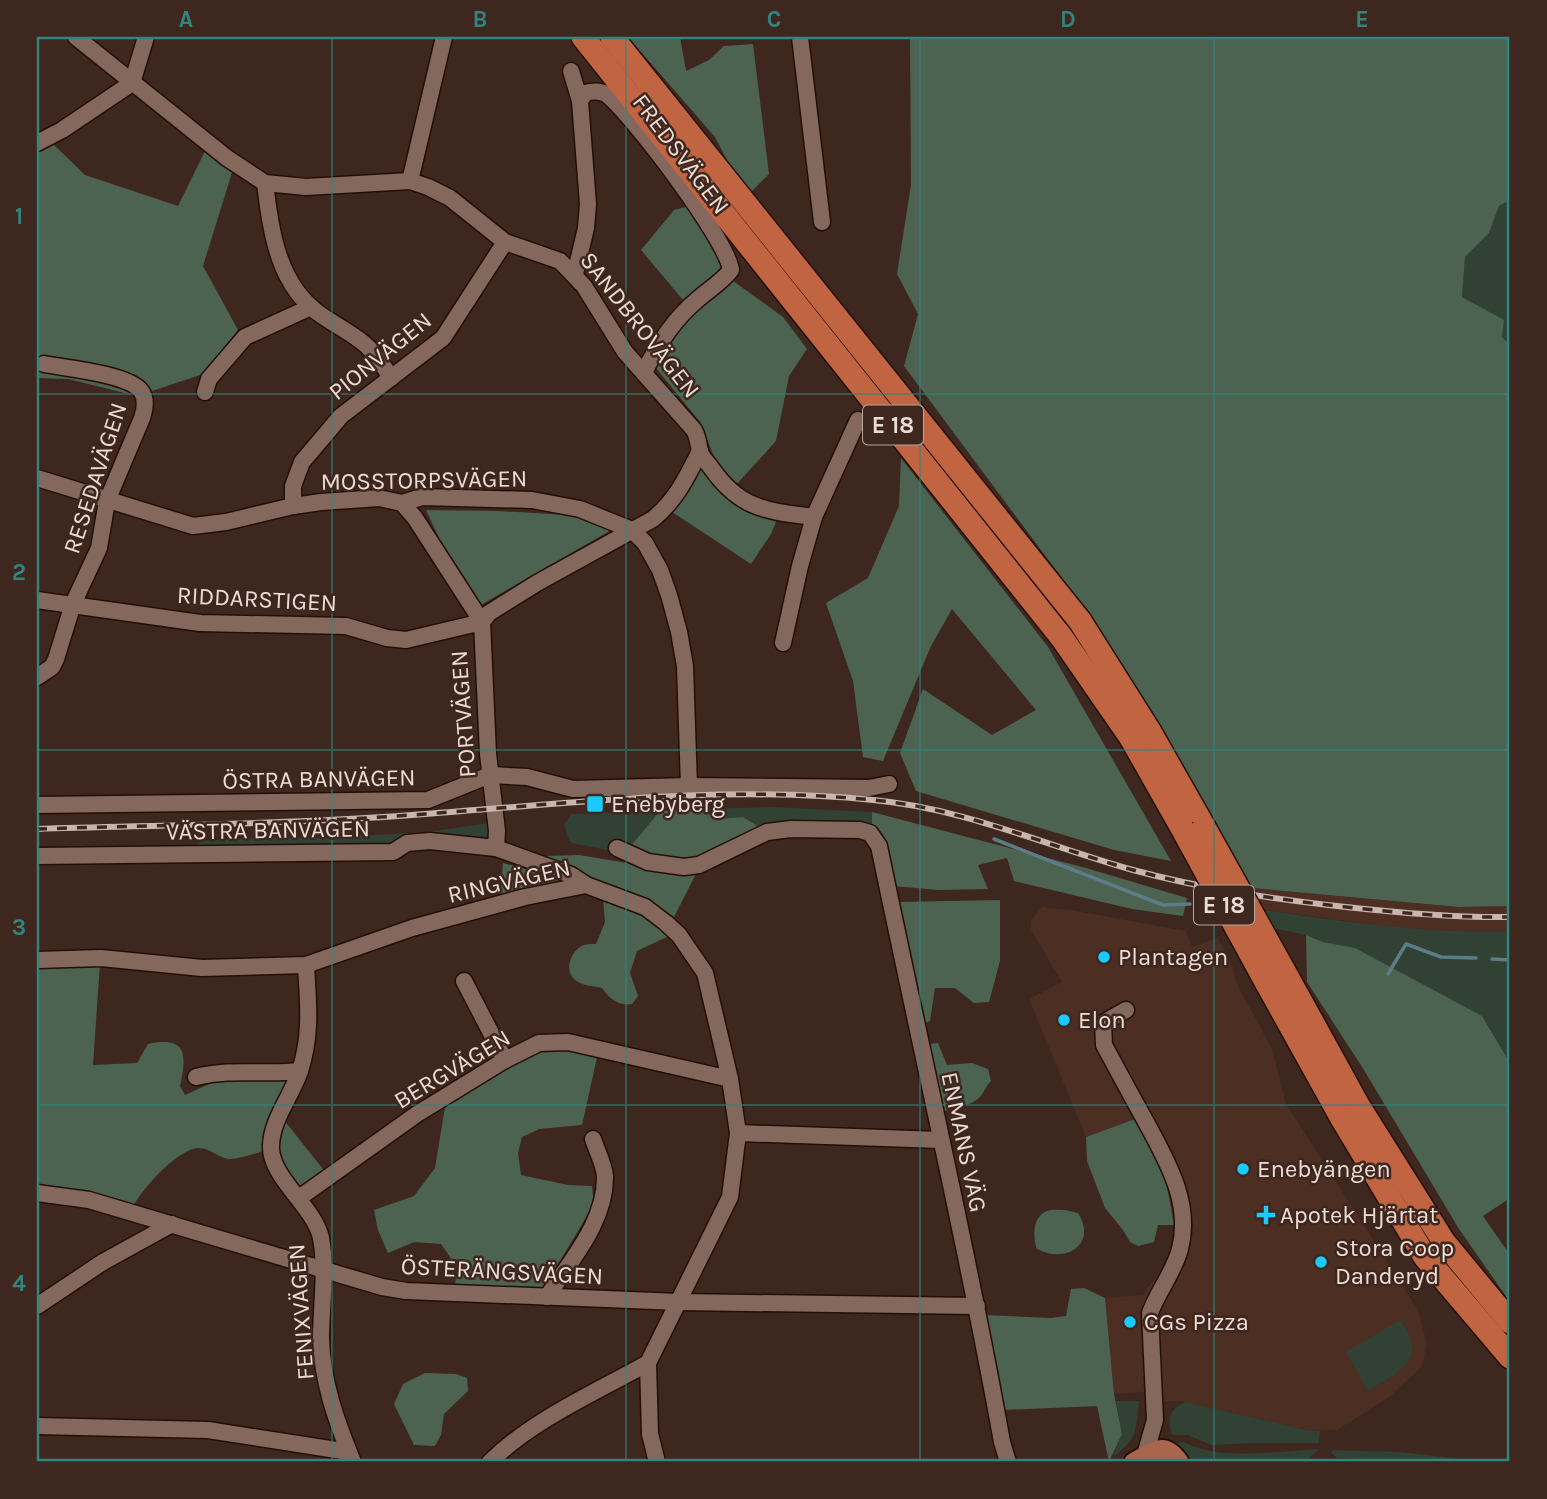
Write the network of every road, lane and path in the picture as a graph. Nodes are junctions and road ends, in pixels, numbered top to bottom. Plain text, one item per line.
1 (76, 37) edge
2 (146, 37) edge
3 (444, 37) edge
4 (583, 37) edge
5 (612, 37) edge
6 (800, 37) edge
7 (571, 71) dead end
8 (132, 83) junction
9 (580, 101) junction
10 (37, 143) edge
11 (410, 181) junction
12 (265, 183) junction
13 (822, 222) dead end
14 (505, 242) junction
15 (575, 274) junction
16 (311, 307) junction
17 (44, 364) dead end
18 (644, 373) junction
19 (391, 378) junction
20 (205, 393) dead end
21 (858, 420) dead end
22 (700, 451) junction
23 (37, 478) edge
24 (107, 501) junction
25 (402, 503) junction
26 (293, 506) junction
27 (814, 517) junction
28 (632, 530) junction
29 (37, 600) edge
30 (73, 604) junction
31 (482, 622) junction
32 (783, 643) dead end
33 (42, 674) edge
34 (490, 775) junction
35 (888, 784) dead end
36 (689, 786) junction
37 (37, 805) edge
38 (1193, 828) junction
39 (496, 848) junction
40 (617, 848) dead end
41 (37, 856) edge
42 (586, 886) junction
43 (37, 960) edge
44 (306, 965) junction
45 (1275, 976) junction
46 (464, 981) dead end
47 (1126, 1010) dead end
48 (505, 1060) junction
49 (300, 1071) junction
50 (196, 1077) dead end
51 (730, 1079) junction
52 (738, 1133) junction
53 (593, 1139) dead end
54 (940, 1140) junction
55 (37, 1193) edge
56 (299, 1198) junction
57 (172, 1224) junction
58 (323, 1270) junction
59 (547, 1297) junction
60 (679, 1302) junction
61 (37, 1306) edge
62 (977, 1306) junction
63 (1510, 1322) edge
64 (1510, 1357) edge
65 (648, 1363) junction
66 (1155, 1420) junction
67 (37, 1426) edge
68 (1173, 1456) edge
69 (351, 1457) edge
70 (1140, 1460) edge
71 (490, 1462) edge
72 (657, 1462) edge
73 (1008, 1462) edge

1 - 8 street, SANDBROVÄGEN
2 - 8 street
3 - 11 street
4 - 38 highway, E 18
5 - 38 highway, E 18
6 - 13 street
7 - 9 street
8 - 10 street
8 - 12 street, SANDBROVÄGEN
9 - 15 street
9 - 18 street, FREDSVÄGEN
11 - 12 street, SANDBROVÄGEN
11 - 14 street, SANDBROVÄGEN
12 - 16 street
14 - 15 street, SANDBROVÄGEN
14 - 19 street, PIONVÄGEN
15 - 18 street, SANDBROVÄGEN
16 - 19 street
16 - 20 street
17 - 24 street, RESEDAVÄGEN
18 - 22 street, SANDBROVÄGEN
19 - 26 street, PIONVÄGEN
21 - 27 street
22 - 27 street, SANDBROVÄGEN
22 - 28 street, RIDDARSTIGEN
23 - 24 street, MOSSTORPSVÄGEN
24 - 26 street, MOSSTORPSVÄGEN
24 - 30 street, RESEDAVÄGEN
25 - 26 street, MOSSTORPSVÄGEN
25 - 28 street, MOSSTORPSVÄGEN
25 - 31 street, PORTVÄGEN
27 - 32 street
28 - 31 street, RIDDARSTIGEN
28 - 36 street
29 - 30 street, RIDDARSTIGEN
30 - 31 street, RIDDARSTIGEN
30 - 33 street, RESEDAVÄGEN
31 - 34 street, PORTVÄGEN
34 - 36 street, ÖSTRA BANVÄGEN
34 - 37 street, ÖSTRA BANVÄGEN
34 - 39 street, PORTVÄGEN
35 - 36 street, ÖSTRA BANVÄGEN
38 - 45 highway, E 18, bridge
39 - 41 street, VÄSTRA BANVÄGEN
39 - 42 street
40 - 54 street, ENMANS VÄG
42 - 44 street, RINGVÄGEN
42 - 51 street, RINGVÄGEN
43 - 44 street, RINGVÄGEN
44 - 49 street, FENIXVÄGEN
45 - 63 highway, E 18
45 - 64 highway, E 18
46 - 48 street
47 - 66 street
48 - 51 street, BERGVÄGEN
48 - 56 street, BERGVÄGEN
49 - 50 street
49 - 56 street, FENIXVÄGEN
51 - 52 street, RINGVÄGEN
52 - 54 street
52 - 60 street, RINGVÄGEN
53 - 59 street
54 - 62 street, ENMANS VÄG
55 - 57 street, ÖSTERÄNGSVÄGEN
56 - 58 street, FENIXVÄGEN
57 - 58 street, ÖSTERÄNGSVÄGEN
57 - 61 street
58 - 59 street, ÖSTERÄNGSVÄGEN
58 - 69 street, FENIXVÄGEN
59 - 60 street, ÖSTERÄNGSVÄGEN
60 - 62 street, ÖSTERÄNGSVÄGEN
60 - 65 street, RINGVÄGEN
62 - 73 street, ENMANS VÄG
65 - 71 street
65 - 72 street, RINGVÄGEN
66 - 68 street
66 - 70 street
67 - 69 street
68 - 70 main road

